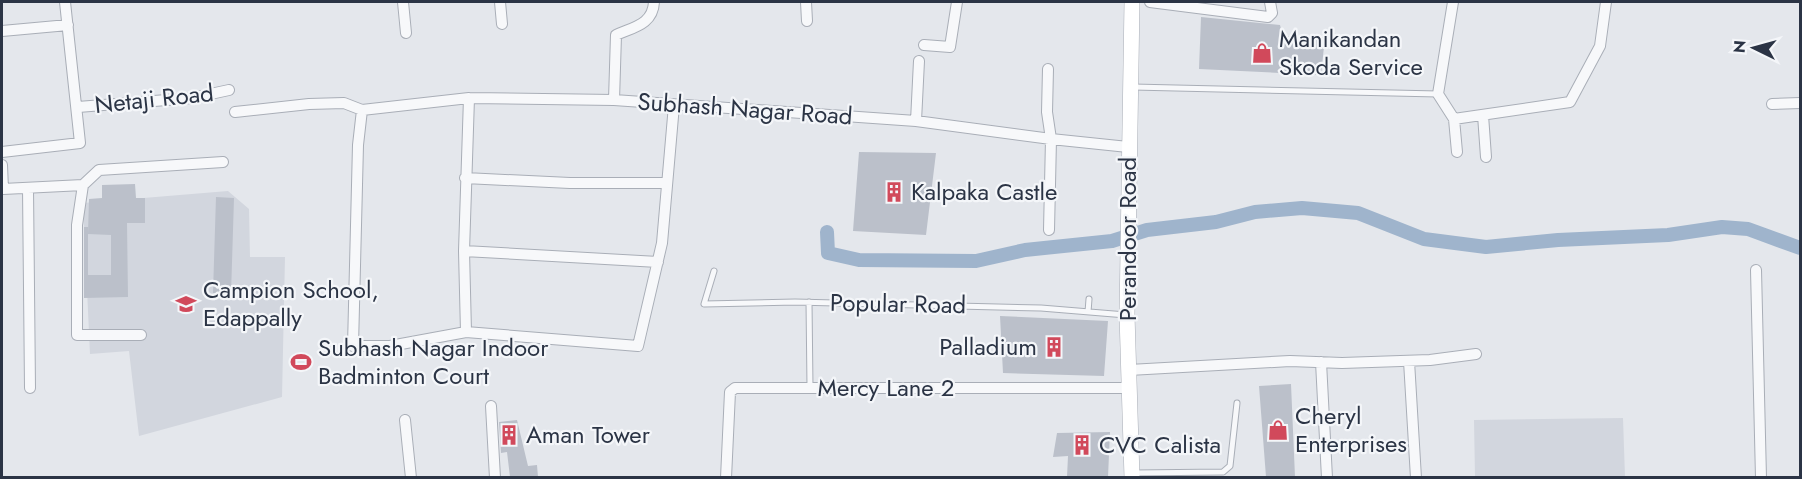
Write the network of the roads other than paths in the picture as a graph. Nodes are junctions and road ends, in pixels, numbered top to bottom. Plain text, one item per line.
1 (65, 2) edge
2 (403, 2) edge
3 (500, 2) edge
4 (654, 2) edge
5 (806, 2) edge
6 (957, 2) edge
7 (1132, 2) edge
8 (1150, 2) edge
9 (1270, 2) edge
10 (1453, 2) edge
11 (1606, 2) edge
12 (807, 21) dead end
13 (502, 24) dead end
14 (68, 25) junction
15 (2, 32) edge
16 (406, 33) dead end
17 (924, 45) dead end
18 (918, 62) dead end
19 (1048, 69) dead end
20 (1131, 87) junction
21 (229, 90) dead end
22 (1438, 94) junction
23 (468, 98) junction
24 (614, 100) junction
25 (1800, 103) edge
26 (1772, 104) dead end
27 (674, 105) junction
28 (78, 107) junction
29 (362, 110) junction
30 (235, 112) dead end
31 (1483, 115) junction
32 (1455, 119) junction
33 (916, 121) junction
34 (1051, 140) junction
35 (1128, 147) junction
36 (2, 152) edge
37 (1457, 152) dead end
38 (1486, 157) dead end
39 (223, 162) dead end
40 (2, 165) edge
41 (465, 178) junction
42 (667, 183) junction
43 (83, 185) junction
44 (28, 188) junction
45 (1049, 230) dead end
46 (464, 251) junction
47 (658, 262) junction
48 (1756, 270) dead end
49 (714, 271) dead end
50 (1089, 299) dead end
51 (809, 302) junction
52 (1088, 312) junction
53 (1127, 315) junction
54 (466, 332) junction
55 (141, 335) dead end
56 (1476, 354) dead end
57 (1409, 361) junction
58 (1322, 362) junction
59 (1129, 370) junction
60 (30, 388) dead end
61 (810, 388) junction
62 (1129, 388) junction
63 (1237, 403) dead end
64 (491, 406) dead end
65 (405, 420) dead end
66 (1132, 475) edge
67 (411, 477) edge
68 (495, 477) edge
69 (726, 477) edge
70 (1327, 477) edge
71 (1416, 477) edge
72 (1761, 477) edge

1 - 14 street
2 - 16 street
3 - 13 street
4 - 24 street
5 - 12 street
6 - 17 street
7 - 20 main road, Perandoor Road
8 - 9 street
10 - 22 street
11 - 31 street
14 - 15 street
14 - 28 street
18 - 33 street
19 - 34 street
20 - 22 lane
20 - 35 main road, Perandoor Road
21 - 28 street, Netaji Road
22 - 32 street
23 - 24 street, Subhash Nagar Road
23 - 29 street, Subhash Nagar Road
23 - 41 street
24 - 27 street, Subhash Nagar Road
25 - 26 street
27 - 33 street, Subhash Nagar Road
27 - 42 street
28 - 36 street
29 - 30 street, Subhash Nagar Road
29 - 54 street
31 - 32 street
31 - 38 street
32 - 37 street
33 - 34 street, Subhash Nagar Road
34 - 35 street, Subhash Nagar Road
34 - 45 street
35 - 53 main road, Perandoor Road
39 - 43 street
40 - 44 street
41 - 42 street
41 - 46 street
42 - 47 street
43 - 44 street
43 - 55 street
44 - 60 street
46 - 47 street
46 - 54 street
47 - 54 street
48 - 72 street
49 - 51 lane, Popular Road
50 - 52 lane
51 - 52 lane, Popular Road
51 - 61 lane
52 - 53 lane, Popular Road
53 - 59 main road, Perandoor Road
56 - 57 street
57 - 58 street
57 - 71 street
58 - 59 street
58 - 70 street
59 - 62 main road, Perandoor Road
61 - 62 street, Mercy Lane 2
61 - 69 street, Mercy Lane 2
62 - 66 main road, Perandoor Road
63 - 66 lane
64 - 68 street
65 - 67 street

